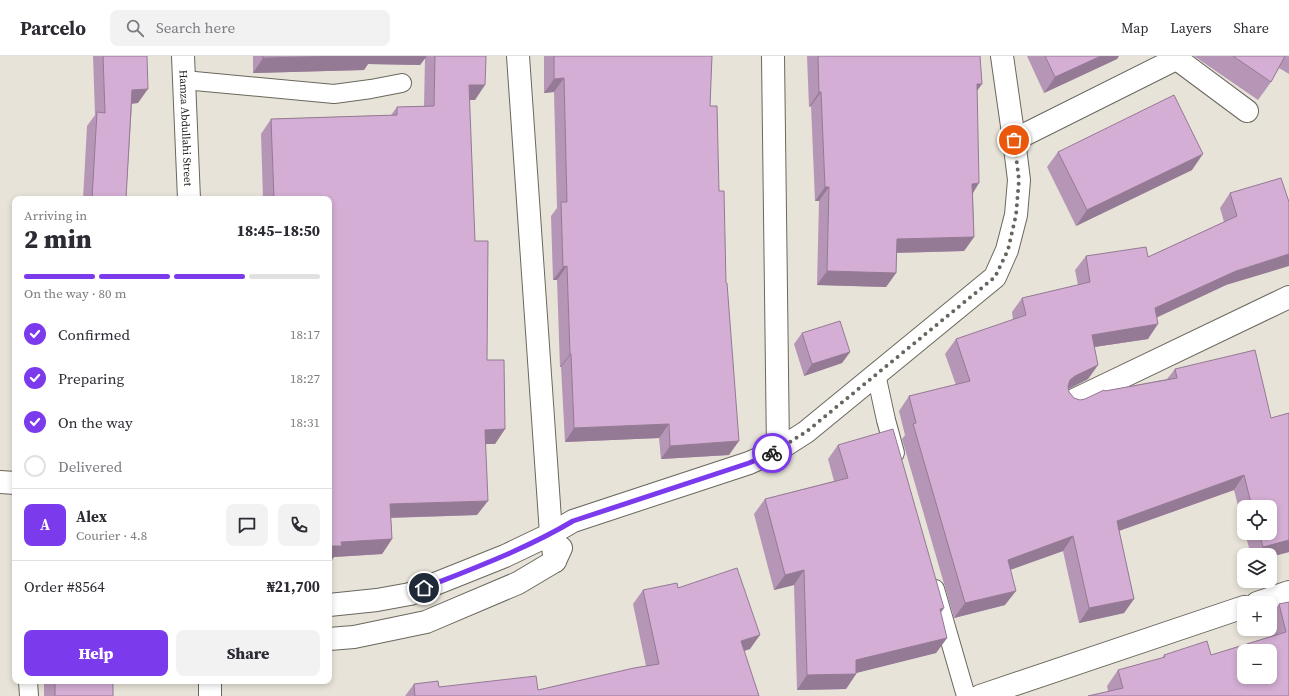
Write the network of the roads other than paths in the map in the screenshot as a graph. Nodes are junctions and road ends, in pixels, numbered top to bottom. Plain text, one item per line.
1 (183, 56) edge
2 (518, 56) edge
3 (773, 56) edge
4 (1002, 56) edge
5 (1174, 58) edge
6 (184, 80) junction
7 (402, 83) dead end
8 (1247, 111) dead end
9 (1014, 140) junction
10 (189, 196) edge
11 (1289, 297) edge
12 (876, 374) junction
13 (1070, 402) edge
14 (778, 450) junction
15 (899, 466) edge
16 (0, 482) edge
17 (12, 483) edge
18 (573, 521) junction
19 (551, 534) junction
20 (555, 561) junction
21 (930, 572) edge
22 (1289, 592) edge
23 (1277, 596) edge
24 (332, 605) edge
25 (1237, 609) edge
26 (332, 639) edge
27 (28, 684) edge
28 (210, 684) edge
29 (29, 696) edge
30 (210, 696) edge
31 (966, 696) edge
32 (980, 696) edge

1 - 6 street, Hamza Abdullahi Street
2 - 19 street
3 - 14 street
4 - 9 street
5 - 8 street
5 - 9 street
6 - 7 lane
6 - 10 street, Hamza Abdullahi Street
9 - 12 street
11 - 13 street
12 - 14 street
12 - 15 lane
14 - 18 street
16 - 17 street
18 - 19 street
18 - 20 street
19 - 20 street
19 - 24 street
20 - 26 street
21 - 31 lane
22 - 23 street
25 - 32 street
27 - 29 lane
28 - 30 street

